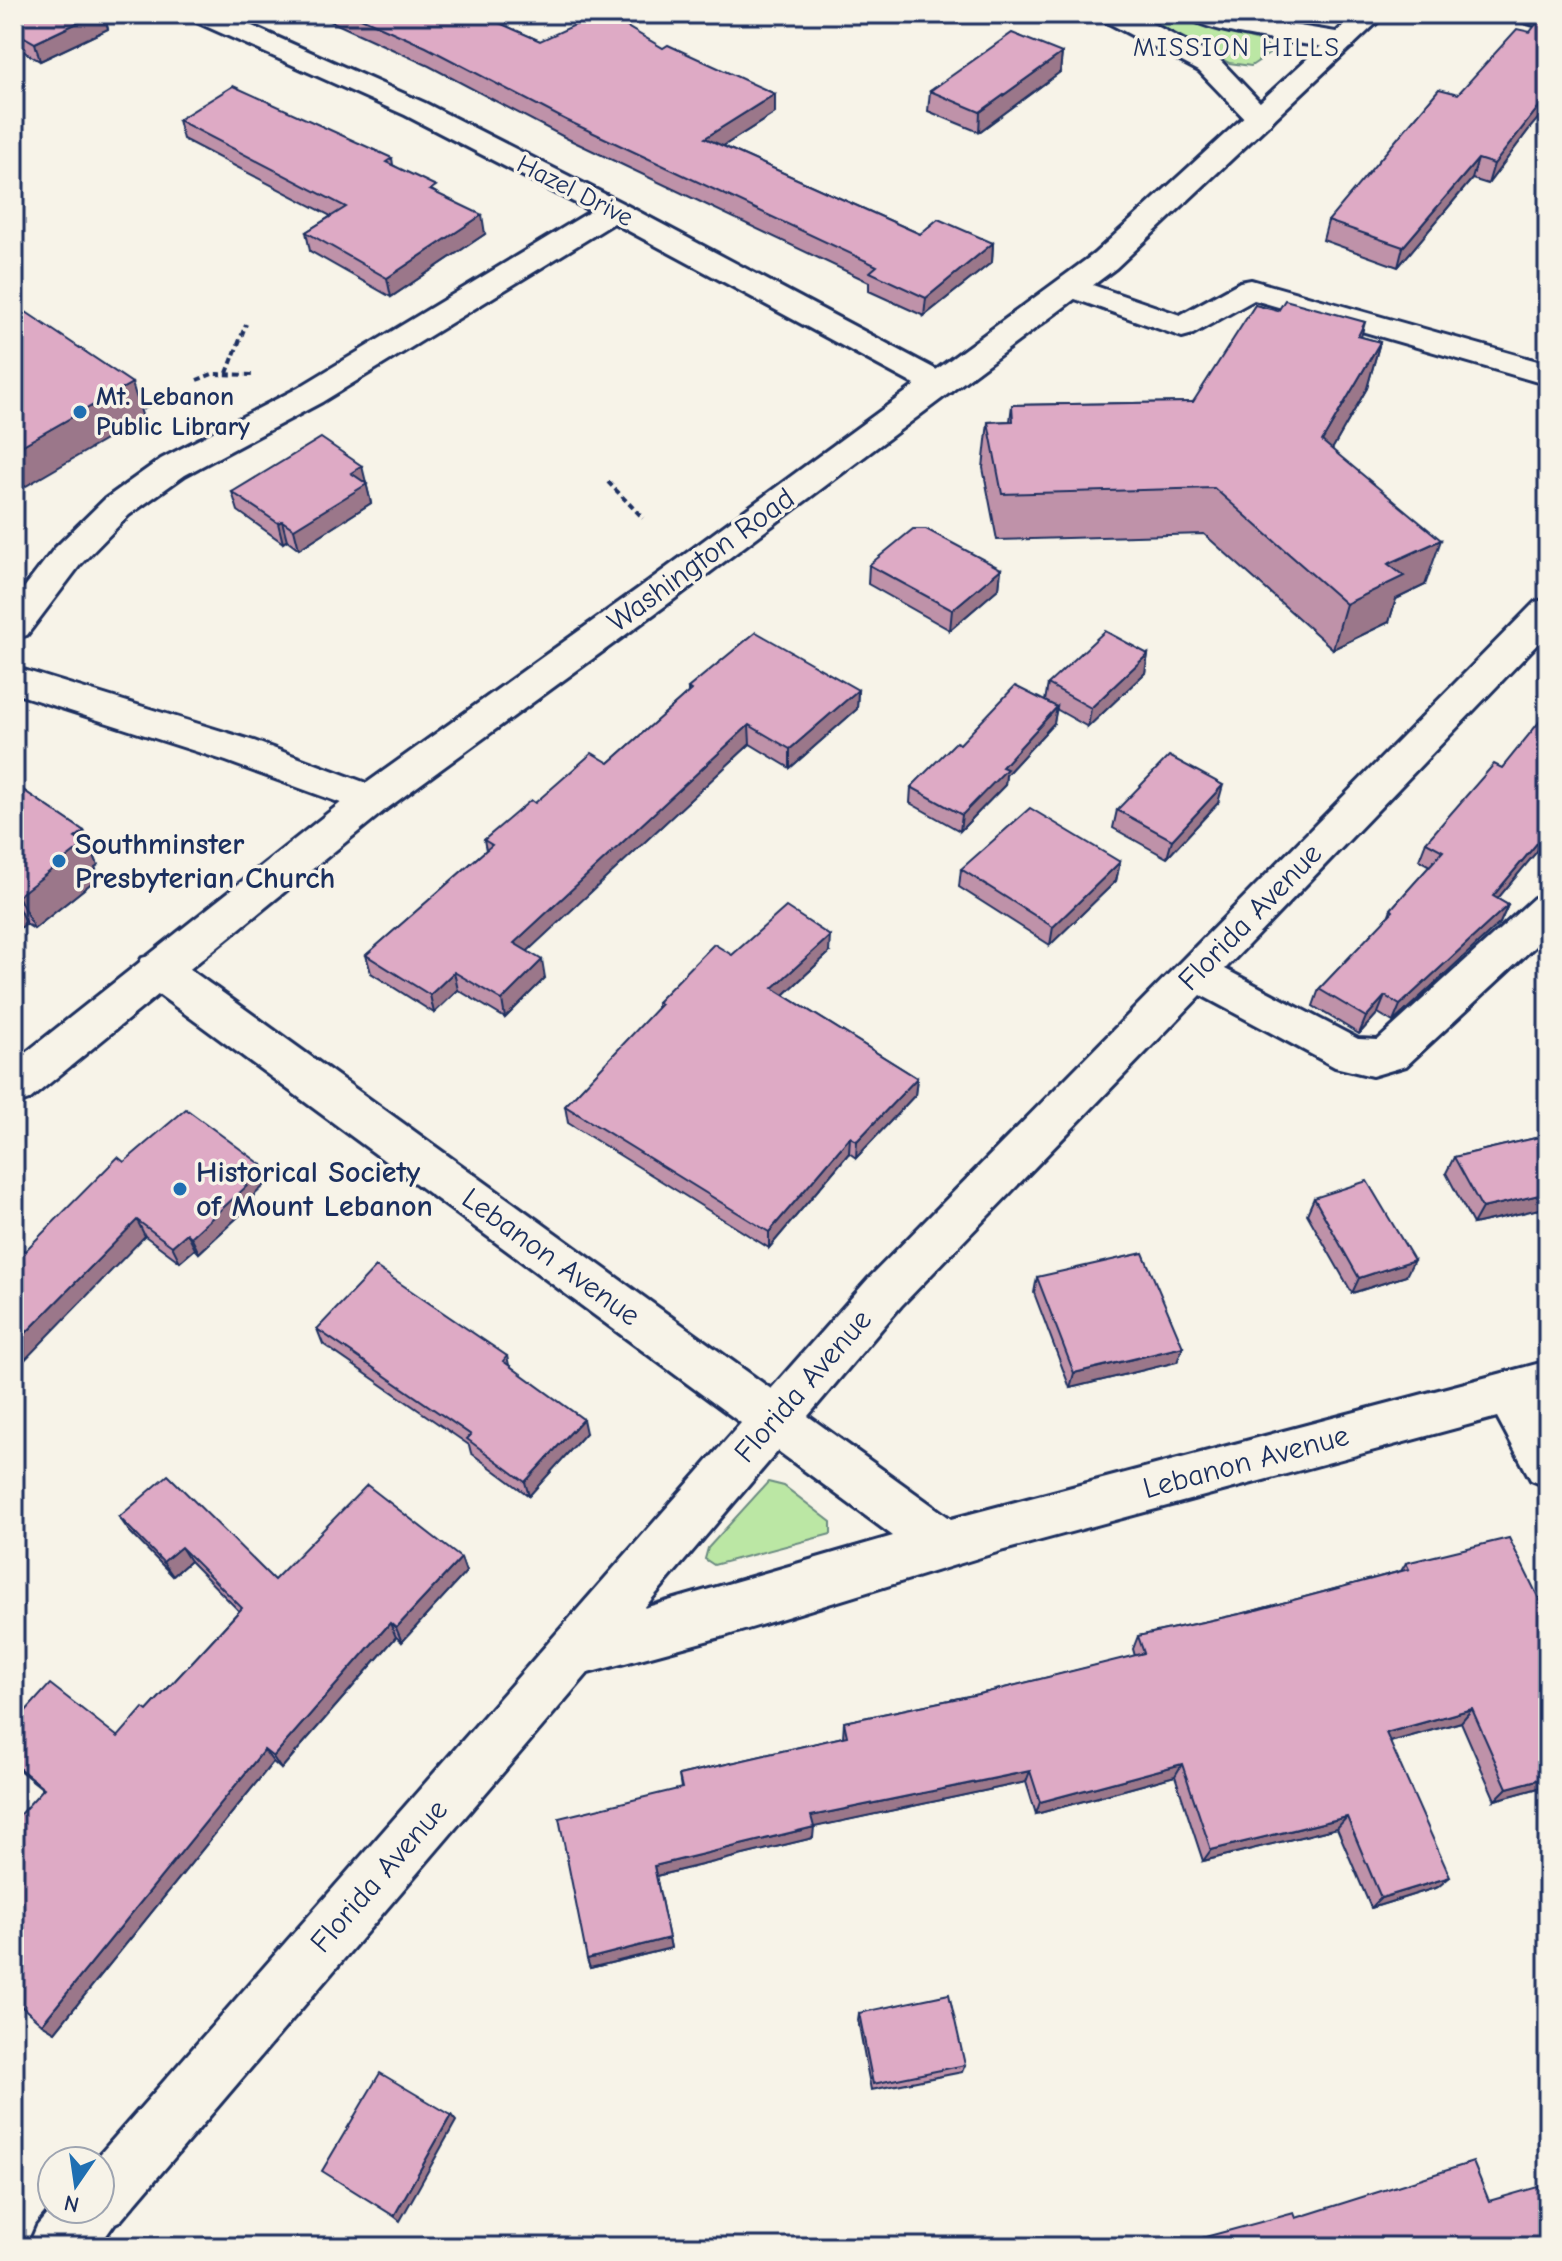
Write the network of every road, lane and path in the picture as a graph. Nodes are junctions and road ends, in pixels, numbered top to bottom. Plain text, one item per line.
1 (202, 14) edge
2 (1113, 14) edge
3 (1199, 14) edge
4 (1372, 14) edge
5 (1527, 14) edge
6 (1548, 21) edge
7 (1342, 41) junction
8 (1260, 118) junction
9 (22, 210) dead end
10 (613, 210) junction
11 (14, 215) edge
12 (1072, 287) junction
13 (246, 324) dead end
14 (227, 373) junction
15 (257, 375) dead end
16 (1548, 375) edge
17 (197, 380) dead end
18 (940, 385) junction
19 (161, 400) dead end
20 (142, 409) dead end
21 (608, 482) dead end
22 (643, 518) dead end
23 (1548, 611) edge
24 (14, 626) edge
25 (14, 680) edge
26 (371, 800) junction
27 (1548, 909) edge
28 (157, 970) junction
29 (1196, 973) junction
30 (14, 1087) edge
31 (1528, 1387) edge
32 (773, 1420) junction
33 (1548, 1464) edge
34 (944, 1544) junction
35 (573, 1652) junction
36 (116, 2180) edge
37 (77, 2225) edge
38 (58, 2247) edge

1 - 10 street, Hazel Drive
2 - 8 street
3 - 7 street
4 - 7 street, Washington Road
5 - 6 street
7 - 8 street, Washington Road
8 - 12 street, Washington Road
9 - 11 path
10 - 18 street, Hazel Drive
10 - 24 street
12 - 16 street
12 - 18 street, Washington Road
13 - 14 path
14 - 15 path
14 - 17 path
18 - 26 street, Washington Road
19 - 20 path
21 - 22 path
23 - 29 street, Florida Avenue
25 - 26 street
26 - 28 street, Washington Road
27 - 29 street
28 - 30 street, Washington Road
28 - 32 street, Lebanon Avenue
29 - 32 street, Florida Avenue
31 - 33 street
31 - 34 street, Lebanon Avenue
32 - 34 street, Lebanon Avenue
32 - 35 street, Florida Avenue
34 - 35 street, Lebanon Avenue
35 - 36 street, Florida Avenue
37 - 38 street

